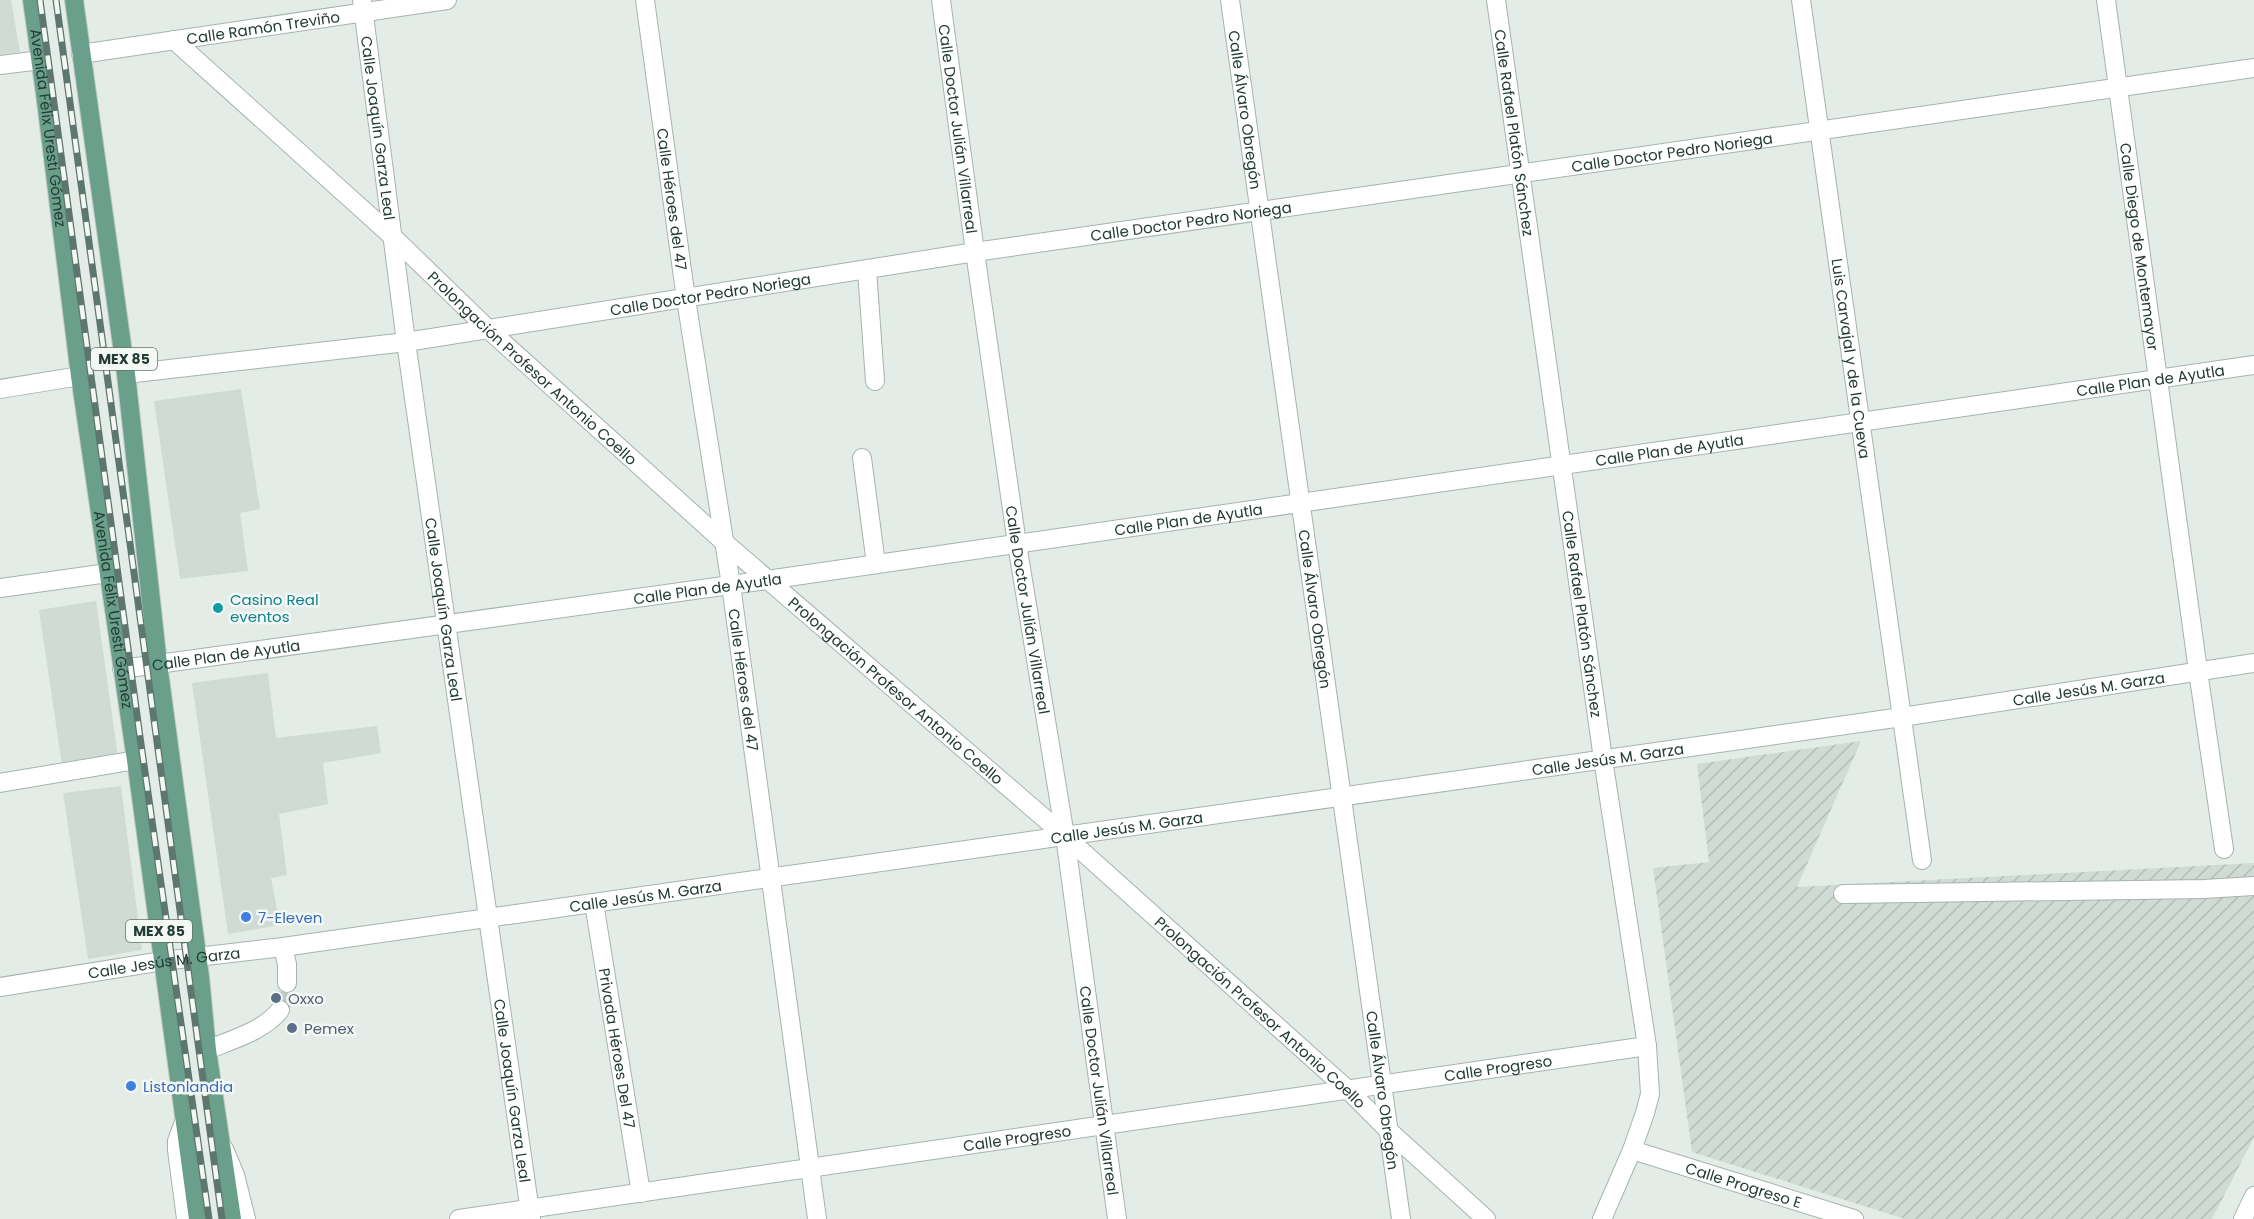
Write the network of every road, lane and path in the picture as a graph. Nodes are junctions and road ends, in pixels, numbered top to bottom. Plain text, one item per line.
1 (32, 0) edge
2 (74, 0) edge
3 (447, 0) edge
4 (645, 0) edge
5 (941, 0) edge
6 (1230, 0) edge
7 (1496, 0) edge
8 (1801, 0) edge
9 (2106, 0) edge
10 (363, 6) edge
11 (174, 40) junction
12 (81, 54) junction
13 (41, 60) junction
14 (0, 65) edge
15 (2254, 68) edge
16 (2118, 87) junction
17 (1820, 130) junction
18 (1521, 174) junction
19 (1260, 211) junction
20 (392, 236) junction
21 (975, 252) junction
22 (867, 270) junction
23 (686, 299) junction
24 (489, 328) junction
25 (406, 342) junction
26 (2254, 366) edge
27 (126, 374) junction
28 (80, 376) junction
29 (2158, 379) junction
30 (875, 381) dead end
31 (0, 389) edge
32 (1861, 422) junction
33 (862, 458) dead end
34 (1562, 465) junction
35 (1301, 503) junction
36 (724, 542) junction
37 (1017, 544) junction
38 (876, 564) junction
39 (108, 573) junction
40 (767, 580) junction
41 (731, 585) junction
42 (0, 588) edge
43 (447, 624) junction
44 (2254, 663) edge
45 (158, 664) junction
46 (122, 669) junction
47 (2198, 671) junction
48 (1902, 717) junction
49 (1603, 759) junction
50 (136, 760) junction
51 (0, 783) edge
52 (1341, 797) junction
53 (1065, 836) junction
54 (2224, 849) dead end
55 (1922, 860) dead end
56 (770, 878) junction
57 (2254, 886) edge
58 (1843, 894) dead end
59 (594, 903) junction
60 (489, 918) junction
61 (283, 947) junction
62 (197, 956) junction
63 (163, 961) junction
64 (287, 983) tunnel mouth
65 (0, 987) edge
66 (280, 1010) tunnel mouth
67 (1647, 1046) junction
68 (207, 1050) junction
69 (1382, 1085) junction
70 (1348, 1090) junction
71 (184, 1122) junction
72 (1104, 1125) junction
73 (1389, 1131) junction
74 (221, 1143) junction
75 (1632, 1150) junction
76 (809, 1168) junction
77 (641, 1193) junction
78 (2254, 1196) edge
79 (531, 1214) edge
80 (186, 1219) edge
81 (198, 1219) edge
82 (232, 1219) edge
83 (246, 1219) edge
84 (459, 1219) edge
85 (817, 1219) edge
86 (1117, 1219) edge
87 (1401, 1219) edge
88 (1486, 1219) edge
89 (1602, 1219) edge
90 (1854, 1219) edge
91 (2242, 1219) edge

1 - 13 main road, Avenida Félix Uresti Gómez / MEX 85
2 - 12 main road, MEX 85
3 - 10 street, Calle Ramón Treviño
4 - 23 street, Calle Héroes del 47
5 - 21 street, Calle Doctor Julián Villarreal
6 - 19 street, Calle Álvaro Obregón
7 - 18 street, Calle Rafael Platón Sánchez
8 - 17 street, Luis Carvajal y de la Cueva
9 - 16 street, Calle Diego de Montemayor
10 - 11 street, Calle Ramón Treviño
10 - 20 street, Calle Joaquín Garza Leal
11 - 12 street, Calle Ramón Treviño
11 - 20 street, Prolongación Profesor Antonio Coello
12 - 27 main road, MEX 85
13 - 14 street
13 - 28 main road, Avenida Félix Uresti Gómez / MEX 85
15 - 16 street, Calle Doctor Pedro Noriega
16 - 17 street, Calle Doctor Pedro Noriega
16 - 29 street, Calle Diego de Montemayor
17 - 18 street, Calle Doctor Pedro Noriega
17 - 32 street, Luis Carvajal y de la Cueva
18 - 19 street, Calle Doctor Pedro Noriega
18 - 34 street, Calle Rafael Platón Sánchez
19 - 21 street, Calle Doctor Pedro Noriega
19 - 35 street, Calle Álvaro Obregón
20 - 24 street, Prolongación Profesor Antonio Coello
20 - 25 street, Calle Joaquín Garza Leal
21 - 22 street, Calle Doctor Pedro Noriega
21 - 37 street, Calle Doctor Julián Villarreal
22 - 23 street, Calle Doctor Pedro Noriega
22 - 30 street
23 - 24 street, Calle Doctor Pedro Noriega
23 - 36 street, Calle Héroes del 47
24 - 25 street, Calle Doctor Pedro Noriega
24 - 36 street, Prolongación Profesor Antonio Coello
25 - 27 street, Calle Doctor Pedro Noriega
25 - 43 street, Calle Joaquín Garza Leal
26 - 29 street, Calle Plan de Ayutla
27 - 45 main road, MEX 85
28 - 31 street
28 - 39 main road, Avenida Félix Uresti Gómez / MEX 85
29 - 32 street, Calle Plan de Ayutla
29 - 47 street, Calle Diego de Montemayor
32 - 34 street, Calle Plan de Ayutla
32 - 48 street, Luis Carvajal y de la Cueva
33 - 38 street
34 - 35 street, Calle Plan de Ayutla
34 - 49 street, Calle Rafael Platón Sánchez
35 - 37 street, Calle Plan de Ayutla
35 - 52 street, Calle Álvaro Obregón
36 - 40 street, Prolongación Profesor Antonio Coello
36 - 41 street, Calle Héroes del 47
37 - 38 street, Calle Plan de Ayutla
37 - 53 street, Calle Doctor Julián Villarreal
38 - 40 street, Calle Plan de Ayutla
39 - 42 street
39 - 46 main road, Avenida Félix Uresti Gómez / MEX 85
40 - 41 street, Calle Plan de Ayutla
40 - 53 street, Prolongación Profesor Antonio Coello
41 - 43 street, Calle Plan de Ayutla
41 - 56 street, Calle Héroes del 47
43 - 45 street, Calle Plan de Ayutla
43 - 60 street, Calle Joaquín Garza Leal
44 - 47 street, Calle Jesús M. Garza
45 - 46 street, Calle Plan de Ayutla
45 - 62 main road, MEX 85
46 - 50 main road, Avenida Félix Uresti Gómez / MEX 85
47 - 48 street, Calle Jesús M. Garza
47 - 54 street, Calle Diego de Montemayor
48 - 49 street, Calle Jesús M. Garza
48 - 55 street, Luis Carvajal y de la Cueva
49 - 52 street, Calle Jesús M. Garza
49 - 67 street, Calle Rafael Platón Sánchez
50 - 51 street
50 - 63 main road, Avenida Félix Uresti Gómez / MEX 85
52 - 53 street, Calle Jesús M. Garza
52 - 69 street, Calle Álvaro Obregón
53 - 56 street, Calle Jesús M. Garza
53 - 70 street, Prolongación Profesor Antonio Coello
53 - 72 street, Calle Doctor Julián Villarreal
56 - 59 street, Calle Jesús M. Garza
56 - 76 street, Calle Héroes del 47
57 - 58 street
59 - 60 street, Calle Jesús M. Garza
59 - 77 street, Privada Héroes Del 47
60 - 61 street, Calle Jesús M. Garza
60 - 79 street, Calle Joaquín Garza Leal
61 - 62 street, Calle Jesús M. Garza
61 - 64 street
62 - 63 street, Calle Jesús M. Garza
62 - 68 main road, MEX 85
63 - 65 street, Calle Jesús M. Garza
63 - 71 main road, Avenida Félix Uresti Gómez / MEX 85
66 - 68 street
67 - 69 street, Calle Progreso
67 - 75 street, Calle Rafael Platón Sánchez
68 - 74 main road, MEX 85
69 - 70 street, Calle Progreso
69 - 73 street, Calle Álvaro Obregón
70 - 72 street, Calle Progreso
70 - 73 street, Prolongación Profesor Antonio Coello
71 - 80 street
71 - 81 main road, Avenida Félix Uresti Gómez / MEX 85
72 - 76 street, Calle Progreso
72 - 86 street, Calle Doctor Julián Villarreal
73 - 87 street, Calle Álvaro Obregón
73 - 88 street, Prolongación Profesor Antonio Coello
74 - 82 main road, MEX 85
74 - 83 street
75 - 89 street, Calle Rafael Platón Sánchez
75 - 90 street, Calle Progreso E
76 - 77 street, Calle Progreso
76 - 85 street, Calle Héroes del 47
77 - 79 street, Calle Progreso
78 - 91 street
79 - 84 street, Calle Progreso

